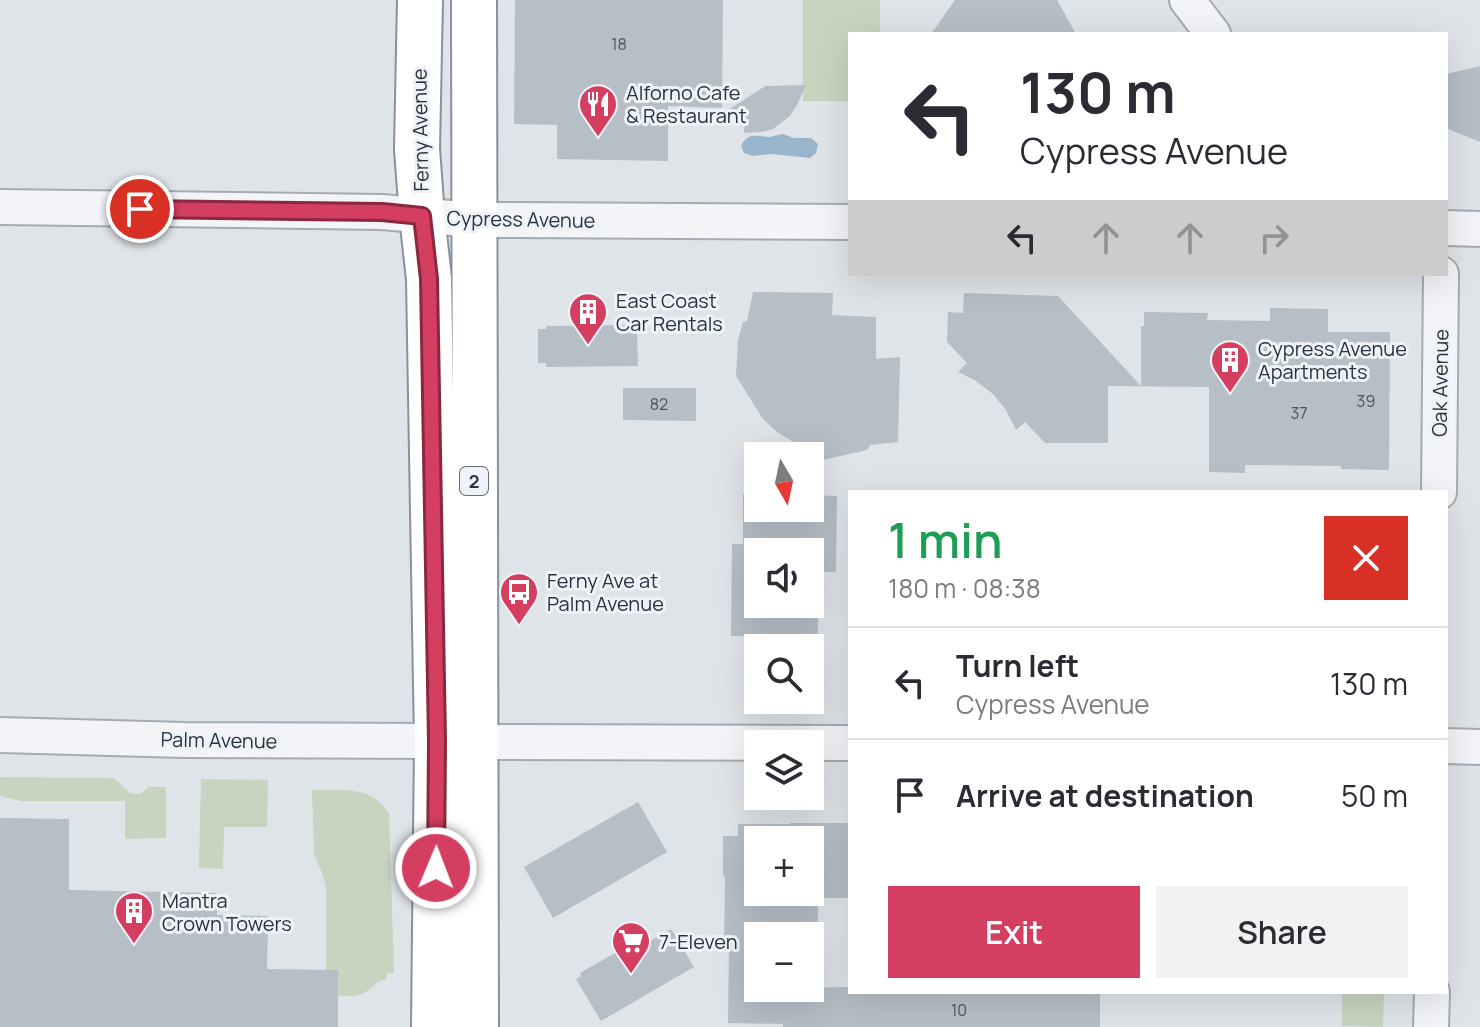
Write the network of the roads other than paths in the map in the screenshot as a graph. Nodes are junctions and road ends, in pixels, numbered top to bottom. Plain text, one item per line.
1 (420, 0) edge
2 (474, 0) edge
3 (1187, 0) edge
4 (1211, 32) edge
5 (0, 207) edge
6 (422, 216) junction
7 (473, 220) junction
8 (848, 222) edge
9 (1448, 228) edge
10 (1480, 229) edge
11 (1441, 276) edge
12 (1439, 490) edge
13 (0, 735) edge
14 (456, 742) junction
15 (848, 743) edge
16 (1448, 746) edge
17 (1480, 747) edge
18 (1432, 994) edge
19 (434, 1027) edge
20 (476, 1027) edge
21 (1431, 1027) edge

1 - 6 highway, Ferny Avenue / 2
2 - 7 highway, Ferny Avenue / 2
3 - 4 street
5 - 6 street, Cypress Avenue
6 - 7 street, Cypress Avenue
6 - 14 highway, Ferny Avenue / 2
7 - 8 street, Cypress Avenue
7 - 14 highway, Ferny Avenue / 2
9 - 10 street
11 - 12 street, Oak Avenue
13 - 14 street, Palm Avenue
14 - 15 street, Palm Avenue
14 - 19 highway, Ferny Avenue / 2
14 - 20 highway, Ferny Avenue / 2
16 - 17 street
18 - 21 street

